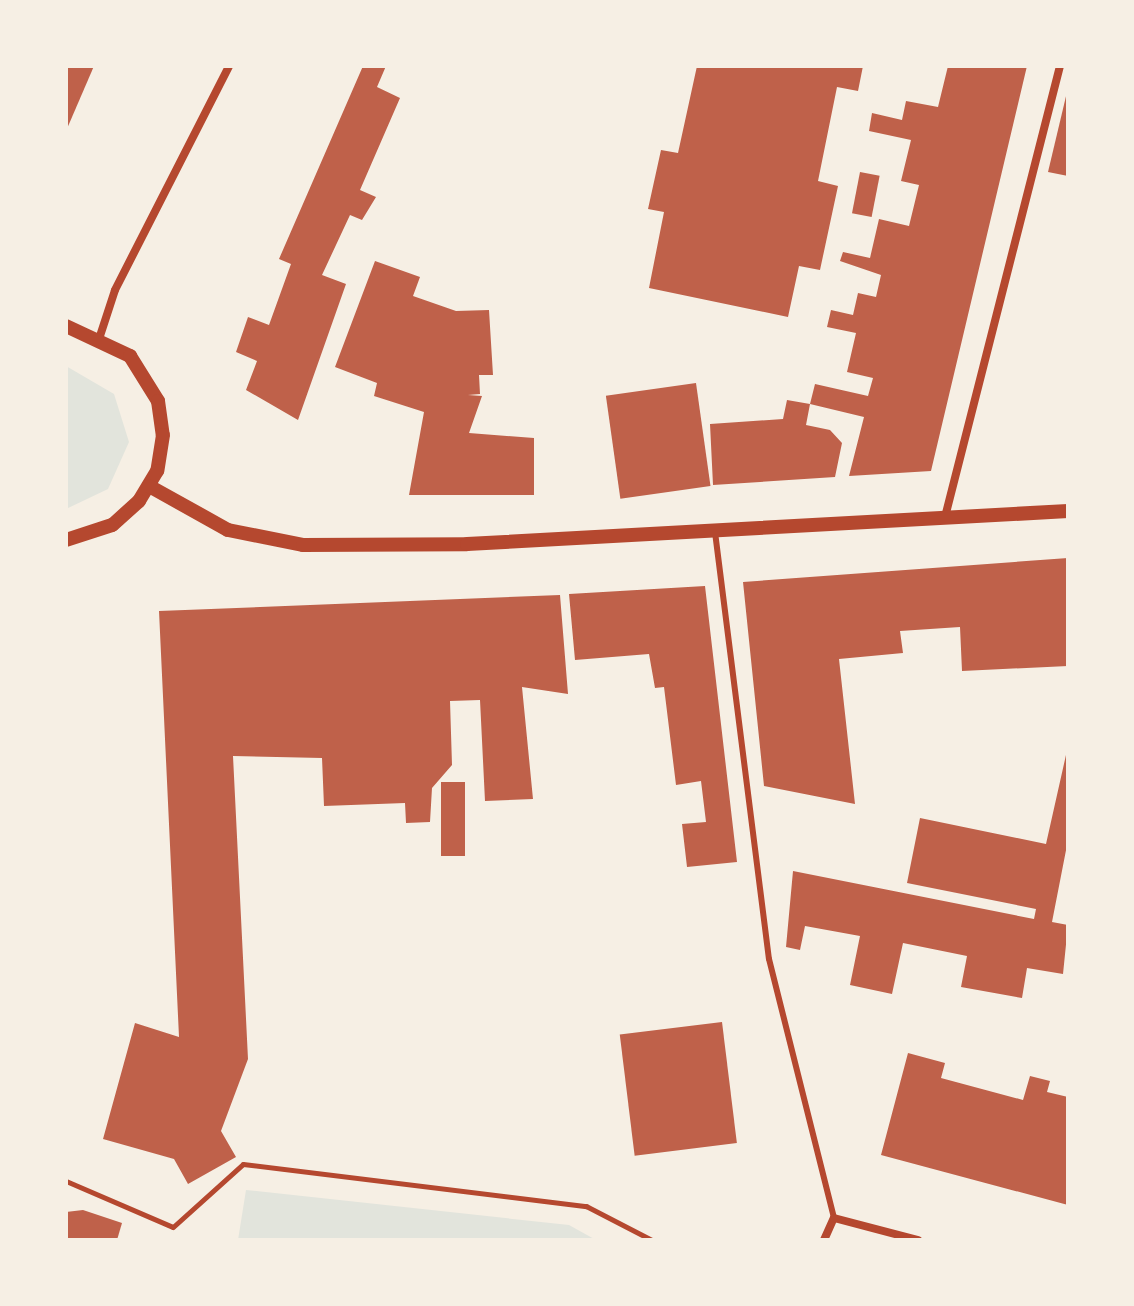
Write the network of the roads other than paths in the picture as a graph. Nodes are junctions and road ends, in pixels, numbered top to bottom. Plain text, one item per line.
1 (229, 66) edge
2 (1060, 66) edge
3 (66, 326) edge
4 (100, 336) junction
5 (149, 486) junction
6 (1068, 511) edge
7 (945, 517) junction
8 (715, 532) junction
9 (66, 540) edge
10 (834, 1218) junction
11 (824, 1240) edge
12 (918, 1240) edge

1 - 4 street
2 - 7 street
3 - 4 street
4 - 5 street
5 - 8 street
5 - 9 street
6 - 7 street
7 - 8 street
8 - 10 lane
10 - 11 street
10 - 12 street

